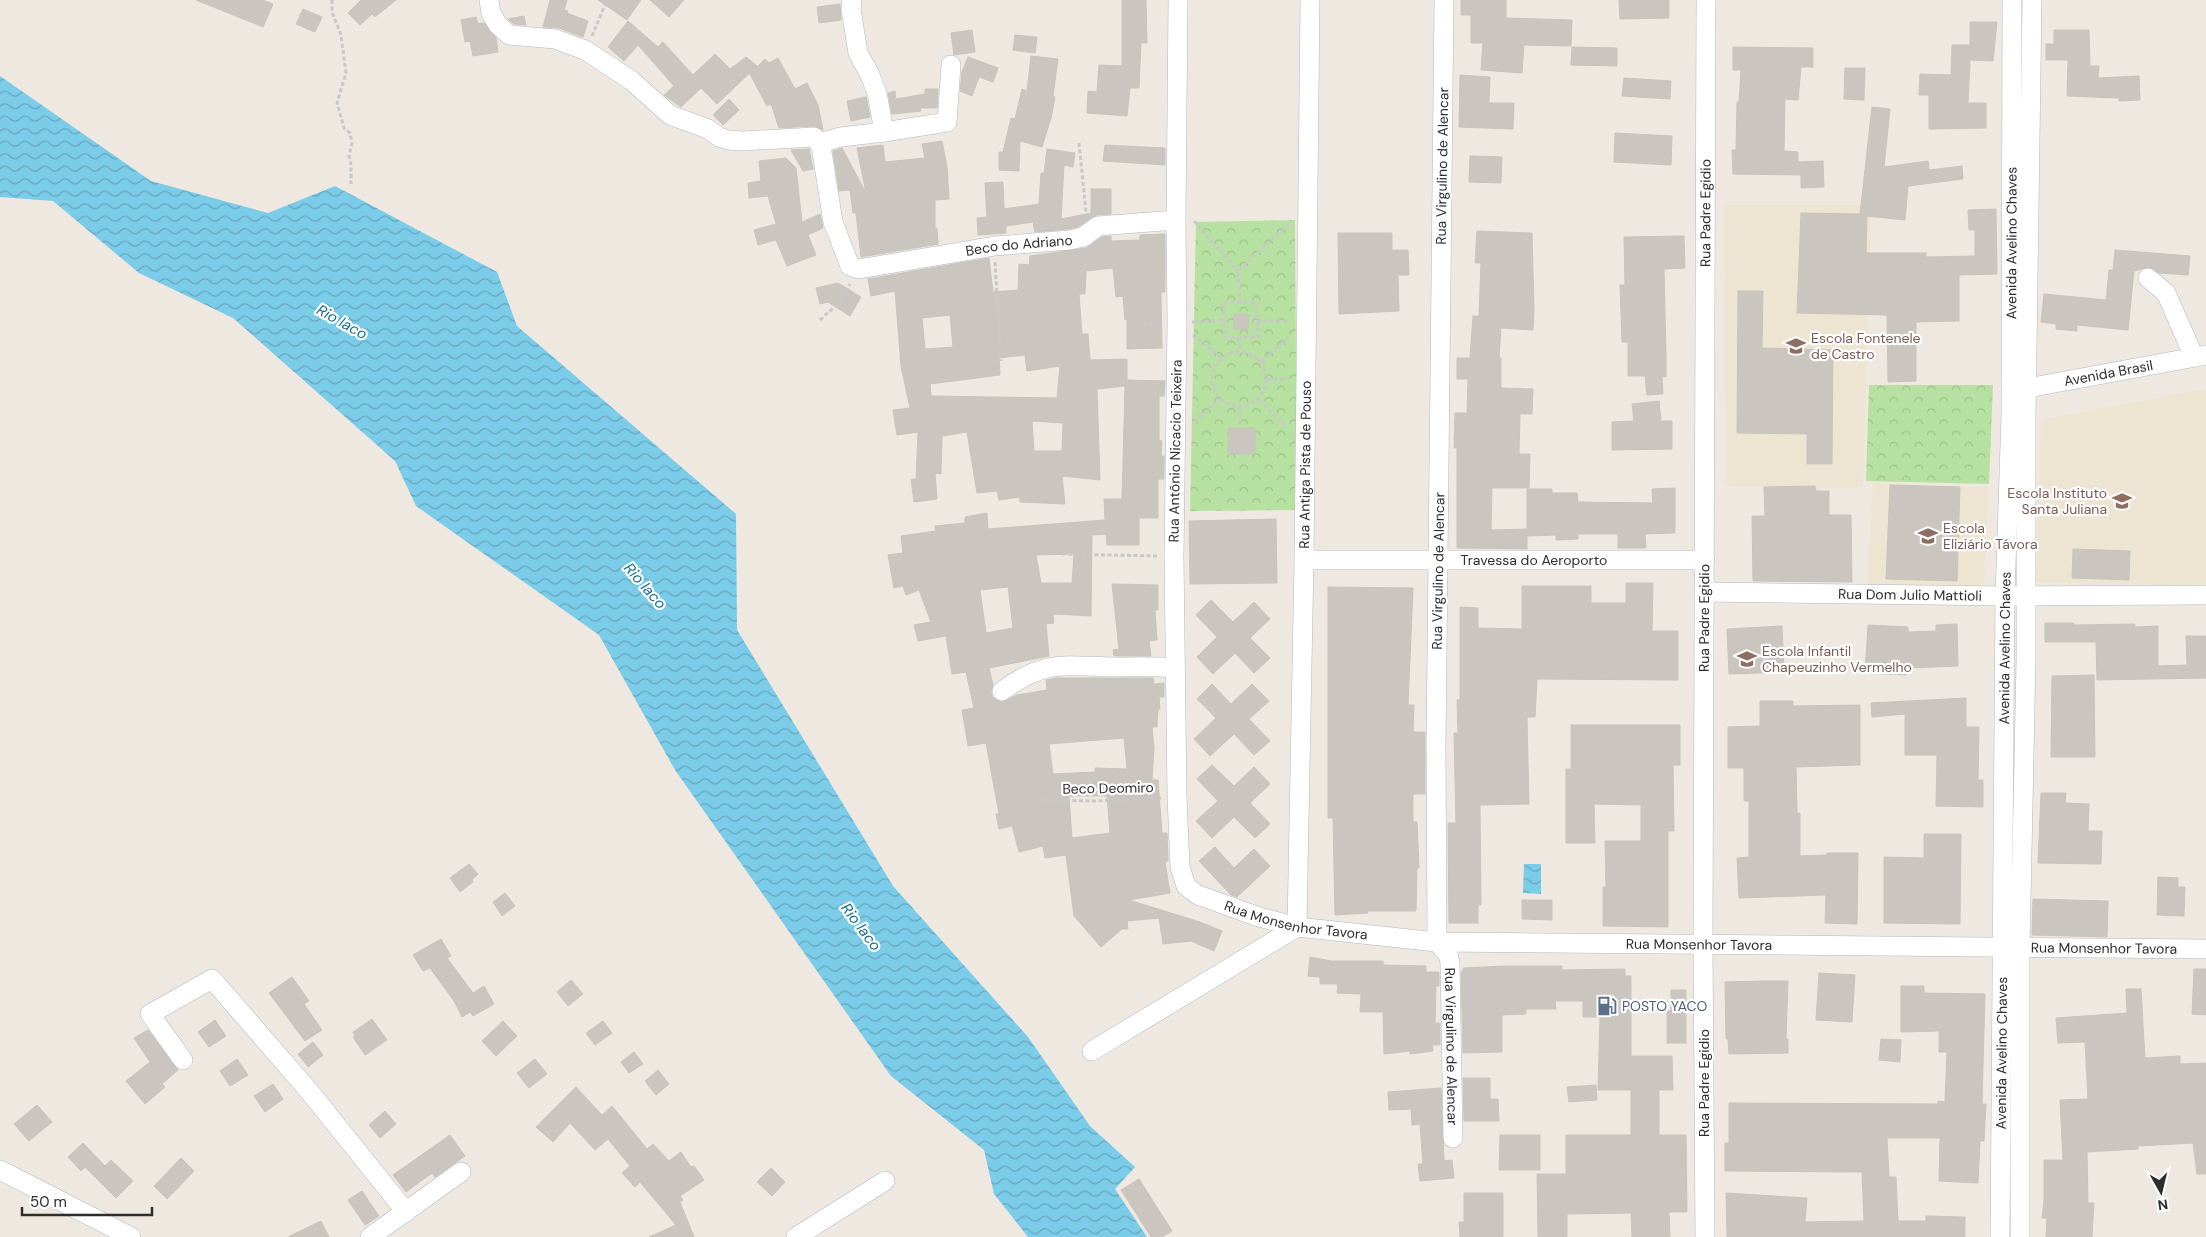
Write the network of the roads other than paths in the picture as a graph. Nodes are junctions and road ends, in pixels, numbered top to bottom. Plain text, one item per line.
1 (489, 0) edge
2 (852, 0) edge
3 (1178, 0) edge
4 (1310, 0) edge
5 (1444, 0) edge
6 (1706, 0) edge
7 (2012, 0) edge
8 (2032, 0) edge
9 (951, 65) dead end
10 (884, 132) junction
11 (820, 143) junction
12 (1176, 220) junction
13 (2148, 278) dead end
14 (2200, 356) edge
15 (2019, 389) junction
16 (1438, 559) junction
17 (1304, 560) junction
18 (1705, 560) junction
19 (1705, 592) junction
20 (2206, 595) edge
21 (2005, 596) junction
22 (2026, 596) junction
23 (1176, 668) junction
24 (1002, 691) dead end
25 (1198, 894) joint
26 (1297, 927) junction
27 (1437, 942) junction
28 (1703, 945) junction
29 (2011, 949) junction
30 (2206, 949) edge
31 (1092, 1051) dead end
32 (183, 1060) dead end
33 (1453, 1138) dead end
34 (0, 1170) edge
35 (461, 1172) dead end
36 (885, 1181) dead end
37 (406, 1212) junction
38 (131, 1237) edge
39 (370, 1237) edge
40 (796, 1237) edge
41 (1705, 1237) edge
42 (2000, 1237) edge
43 (2020, 1237) edge

1 - 11 street
2 - 10 street
3 - 12 street, Rua Antônio Nicacio Teixeira
4 - 17 street, Rua Antiga Pista de Pouso
5 - 16 street, Rua Virgulino de Alencar
6 - 18 street, Rua Padre Egidio
7 - 15 street, Avenida Avelino Chaves
8 - 15 street, Avenida Avelino Chaves
9 - 10 street
10 - 11 street
11 - 12 street, Beco do Adriano
12 - 23 street, Rua Antônio Nicacio Teixeira
13 - 14 street
14 - 15 street, Avenida Brasil
15 - 21 street, Avenida Avelino Chaves
15 - 22 street, Avenida Avelino Chaves
16 - 17 street, Travessa do Aeroporto
16 - 18 street, Travessa do Aeroporto
16 - 27 street, Rua Virgulino de Alencar
17 - 26 street, Rua Antiga Pista de Pouso
18 - 19 street, Rua Padre Egidio
19 - 21 street, Rua Dom Julio Mattioli
19 - 28 street, Rua Padre Egidio
20 - 22 street, Rua Dom Julio Mattioli
21 - 22 street, Rua Dom Julio Mattioli
21 - 29 street, Avenida Avelino Chaves
22 - 29 street, Avenida Avelino Chaves
23 - 24 street
23 - 25 street, Rua Antônio Nicacio Teixeira
25 - 26 street, Rua Monsenhor Tavora
26 - 27 street, Rua Monsenhor Tavora
26 - 31 street
27 - 28 street, Rua Monsenhor Tavora
27 - 33 street, Rua Virgulino de Alencar
28 - 29 street, Rua Monsenhor Tavora
28 - 41 street, Rua Padre Egidio
29 - 30 street, Rua Monsenhor Tavora
29 - 42 street, Avenida Avelino Chaves
29 - 43 street, Avenida Avelino Chaves
32 - 37 street
34 - 38 street
35 - 37 street
36 - 40 street
37 - 39 street

